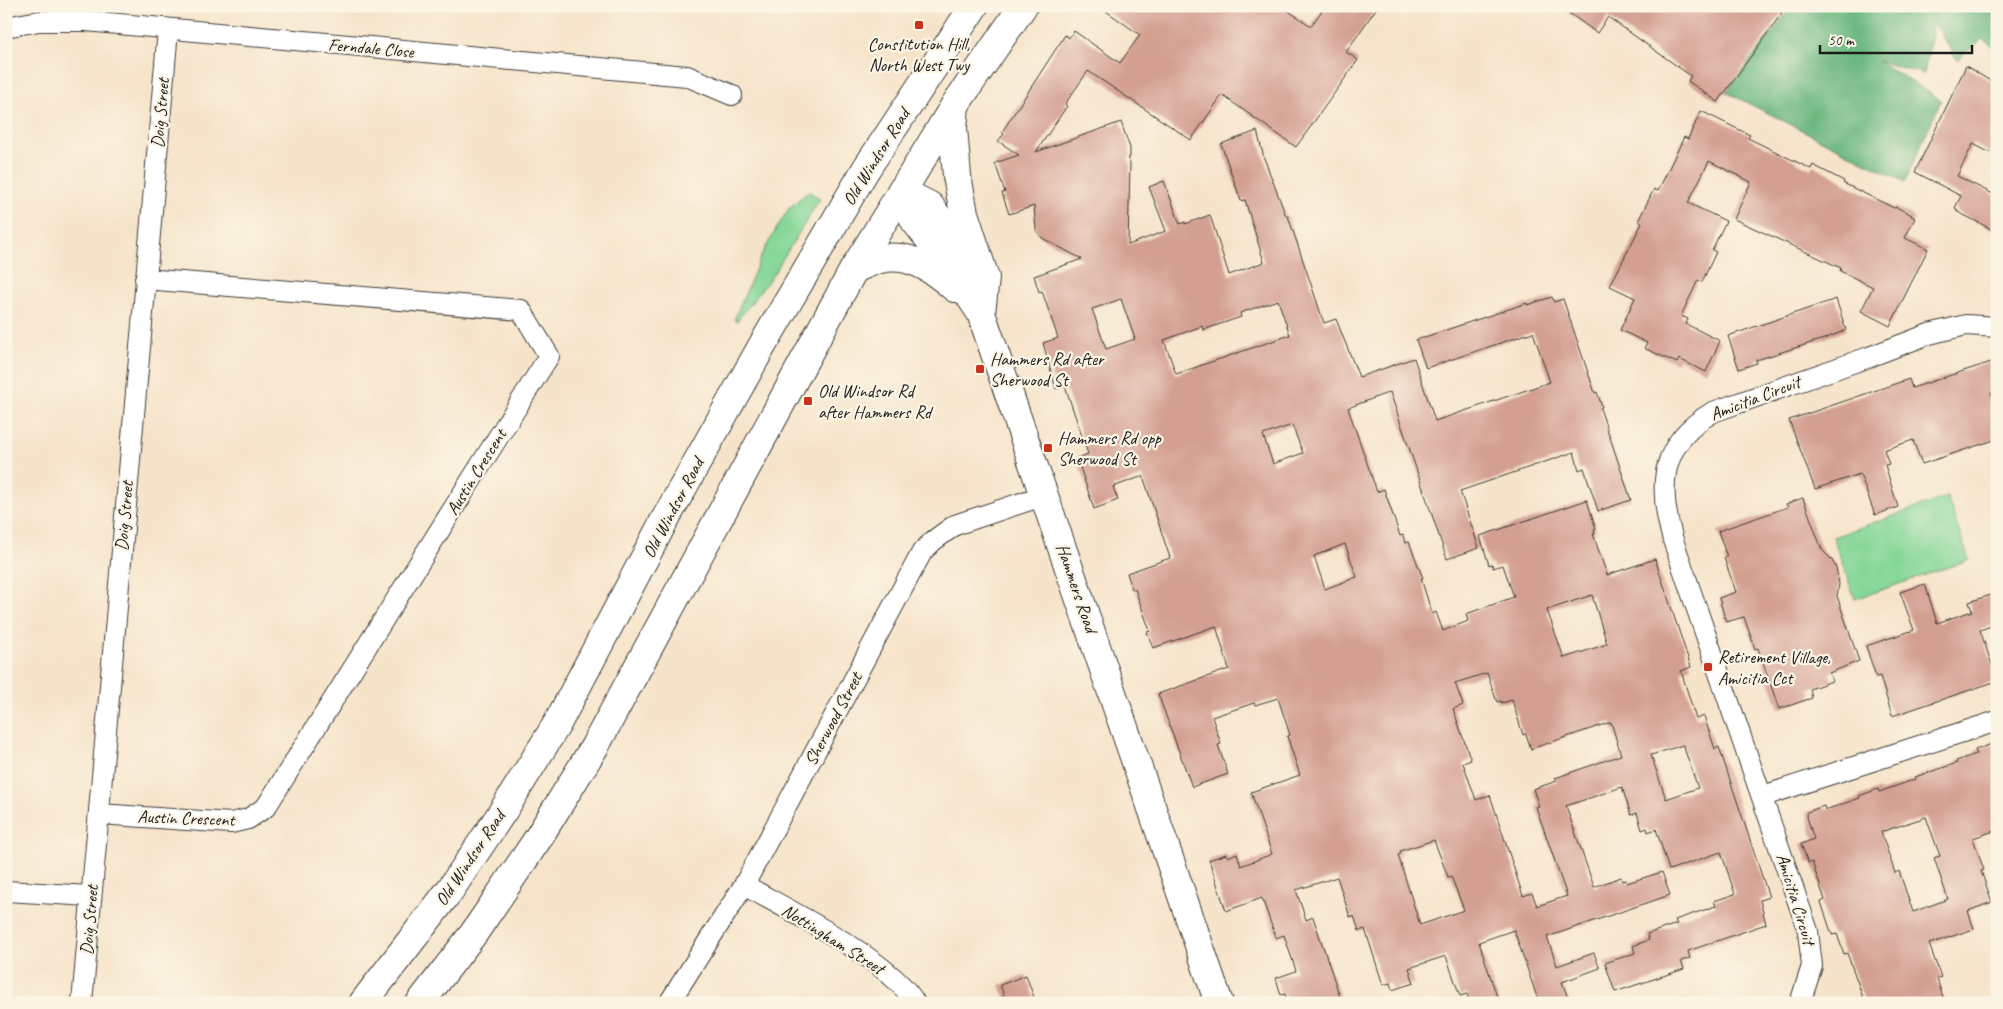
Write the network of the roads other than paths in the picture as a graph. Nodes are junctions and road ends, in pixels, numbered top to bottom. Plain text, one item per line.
1 (974, 6) edge
2 (1023, 6) edge
3 (6, 27) edge
4 (168, 30) junction
5 (732, 94) dead end
6 (955, 105) junction
7 (866, 169) junction
8 (901, 191) junction
9 (854, 269) junction
10 (145, 279) junction
11 (982, 313) junction
12 (1997, 327) edge
13 (1045, 496) junction
14 (1997, 721) edge
15 (1762, 796) junction
16 (99, 814) junction
17 (744, 885) junction
18 (6, 891) edge
19 (90, 896) junction
20 (82, 1003) edge
21 (363, 1003) edge
22 (420, 1003) edge
23 (670, 1003) edge
24 (915, 1003) edge
25 (1219, 1003) edge
26 (1800, 1003) edge

1 - 7 main road, Old Windsor Road
2 - 6 main road
3 - 4 street, Ferndale Close
4 - 5 street, Ferndale Close
4 - 10 street, Doig Street
6 - 8 main road
6 - 11 main road
7 - 8 main road
7 - 21 main road, Old Windsor Road
8 - 9 main road
8 - 11 main road, Hammers Road
9 - 11 main road
9 - 22 main road
10 - 16 street, Doig Street
10 - 16 street, Austin Crescent
11 - 13 main road, Hammers Road
12 - 15 street, Amicitia Circuit
13 - 17 street, Sherwood Street
13 - 25 main road, Hammers Road
14 - 15 street
15 - 26 street, Amicitia Circuit
16 - 19 street, Doig Street
17 - 23 street, Sherwood Street
17 - 24 street, Nottingham Street
18 - 19 street
19 - 20 street, Doig Street

